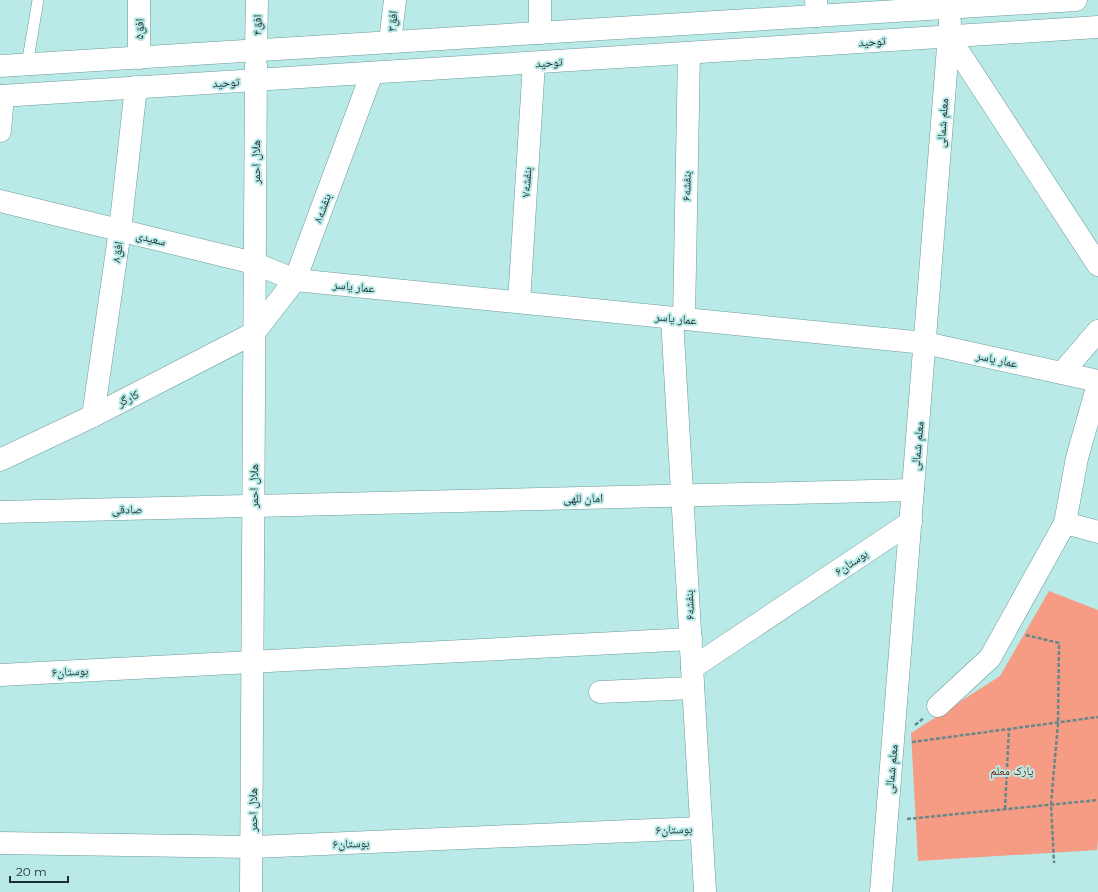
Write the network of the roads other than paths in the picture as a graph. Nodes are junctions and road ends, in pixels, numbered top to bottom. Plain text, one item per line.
1 (38, 0) edge
2 (139, 0) edge
3 (257, 0) edge
4 (395, 0) edge
5 (540, 0) edge
6 (1076, 0) edge
7 (952, 4) edge
8 (816, 8) edge
9 (1098, 27) edge
10 (540, 33) junction
11 (949, 37) junction
12 (390, 42) junction
13 (256, 50) junction
14 (688, 53) junction
15 (139, 58) junction
16 (534, 63) junction
17 (27, 65) junction
18 (0, 66) edge
19 (372, 72) junction
20 (255, 80) junction
21 (136, 88) junction
22 (2, 96) edge
23 (0, 132) edge
24 (0, 201) edge
25 (120, 230) junction
26 (254, 263) junction
27 (1098, 265) edge
28 (295, 280) junction
29 (519, 302) junction
30 (678, 318) junction
31 (1098, 331) edge
32 (254, 333) junction
33 (925, 343) junction
34 (1062, 373) junction
35 (1098, 381) edge
36 (1098, 384) edge
37 (94, 416) junction
38 (0, 460) edge
39 (913, 490) junction
40 (682, 496) junction
41 (253, 506) junction
42 (0, 512) edge
43 (911, 522) junction
44 (1065, 523) junction
45 (1098, 532) edge
46 (690, 639) junction
47 (253, 662) junction
48 (0, 675) edge
49 (693, 678) junction
50 (600, 692) dead end
51 (938, 706) road end
52 (701, 828) junction
53 (0, 843) edge
54 (252, 847) junction
55 (251, 892) edge
56 (705, 892) edge
57 (881, 892) edge

1 - 17 lane
2 - 15 street, افق۵
3 - 13 street, افق۴
4 - 12 street, افق۳
5 - 10 street
6 - 7 street
7 - 8 street
7 - 11 street, معلم شمالی
8 - 10 street
9 - 11 street, توحید
10 - 12 street
11 - 14 street, توحید
11 - 27 street
11 - 33 street, معلم شمالی
12 - 13 street
13 - 15 street
13 - 20 street, افق۴
14 - 16 street, توحید
14 - 30 street, بنفشه۶
15 - 17 street
16 - 19 street, توحید
16 - 29 street, بنفشه۷
17 - 18 street
19 - 20 street, توحید
19 - 28 street, بنفشه۸
20 - 21 street, توحید
20 - 26 street, هلال احمر
21 - 22 street, توحید
21 - 25 street, افق۸
22 - 23 street
24 - 25 street, سعیدی
25 - 26 street, سعیدی
25 - 37 street, افق۸
26 - 28 street, عمار یاسر
26 - 32 street, هلال احمر
28 - 29 street, عمار یاسر
28 - 32 street, بنفشه۸
29 - 30 street, عمار یاسر
30 - 33 street, عمار یاسر
30 - 40 street, بنفشه۶
31 - 34 street
32 - 37 street, کارگر
32 - 41 street, هلال احمر
33 - 34 street, عمار یاسر
33 - 39 street, معلم شمالی
34 - 35 street, عمار یاسر
36 - 44 street
37 - 38 street, کارگر
39 - 40 street, امان للهی
39 - 43 street, معلم شمالی
40 - 41 street, امان للهی
40 - 46 street, بنفشه۶
41 - 42 street, صادقی
41 - 47 street, هلال احمر
43 - 49 street, بوستان۶
43 - 57 street, معلم شمالی
44 - 45 street
44 - 51 street
46 - 47 street, بوستان۶
46 - 49 street, بنفشه۶
47 - 48 street, بوستان۶
47 - 54 street, هلال احمر
49 - 50 street
49 - 52 street, بنفشه۶
52 - 54 street, بوستان۶
52 - 56 street, بنفشه۶
53 - 54 street, بوستان۶
54 - 55 street, هلال احمر

